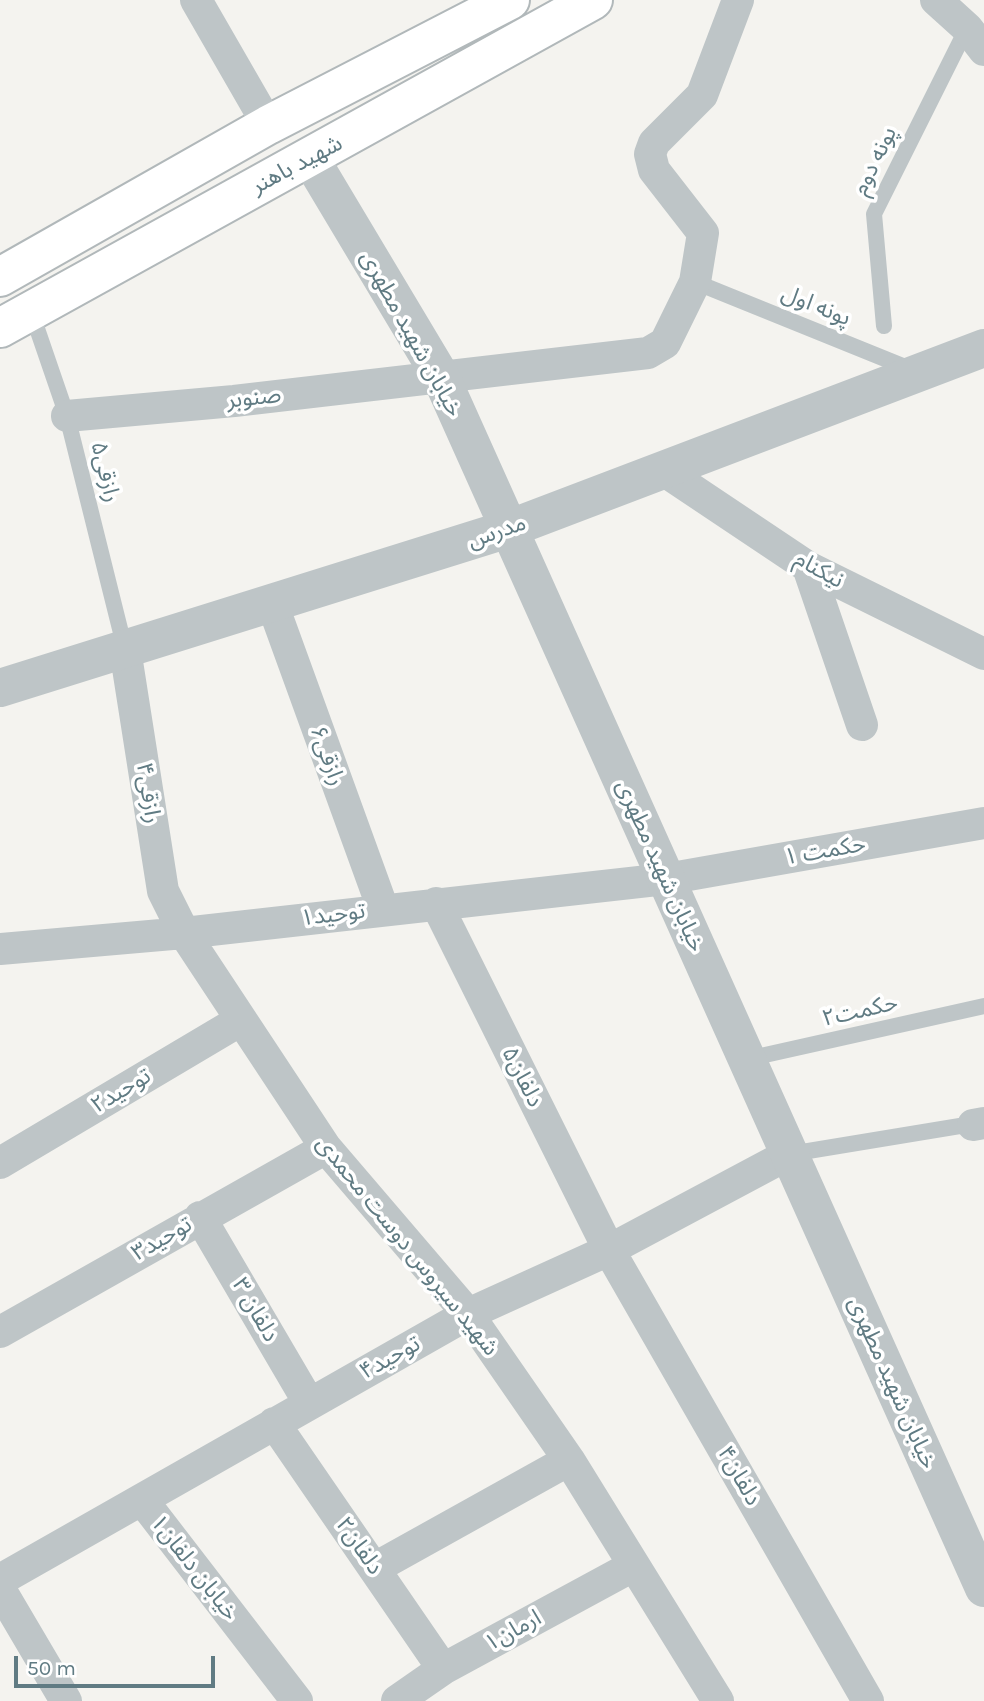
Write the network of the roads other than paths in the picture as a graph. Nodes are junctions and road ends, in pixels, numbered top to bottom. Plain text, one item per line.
1 (196, 0) edge
2 (510, 0) edge
3 (593, 0) edge
4 (738, 0) edge
5 (936, 0) edge
6 (975, 39) edge
7 (268, 125) junction
8 (310, 158) junction
9 (0, 277) edge
10 (695, 282) junction
11 (15, 319) edge
12 (884, 326) dead end
13 (984, 348) edge
14 (919, 373) junction
15 (441, 377) junction
16 (67, 416) junction
17 (663, 470) junction
18 (508, 529) junction
19 (808, 567) junction
20 (272, 603) junction
21 (125, 649) junction
22 (984, 654) edge
23 (0, 688) edge
24 (862, 725) dead end
25 (984, 822) edge
26 (666, 879) junction
27 (436, 903) junction
28 (383, 909) junction
29 (184, 933) junction
30 (0, 949) edge
31 (984, 1006) edge
32 (242, 1020) junction
33 (747, 1059) junction
34 (980, 1123) edge
35 (326, 1148) junction
36 (789, 1154) junction
37 (0, 1163) edge
38 (200, 1217) junction
39 (609, 1250) junction
40 (468, 1314) junction
41 (0, 1332) edge
42 (309, 1403) junction
43 (274, 1423) junction
44 (569, 1460) junction
45 (143, 1501) junction
46 (633, 1566) junction
47 (374, 1568) junction
48 (0, 1580) edge
49 (0, 1588) edge
50 (984, 1588) edge
51 (443, 1669) junction
52 (66, 1701) edge
53 (297, 1701) edge
54 (397, 1701) edge
55 (718, 1701) edge
56 (868, 1701) edge

1 - 7 street
2 - 7 main road
3 - 8 main road, شهید باهنر
4 - 10 street, صنوبر
5 - 6 street
6 - 12 lane, پونه دوم
7 - 9 main road
8 - 11 main road, شهید باهنر
8 - 15 street, خیابان شهید مطهری
10 - 14 lane, پونه اول
10 - 15 street, صنوبر
11 - 16 lane, رازقی۵
13 - 14 street, مدرس
14 - 17 street, مدرس
15 - 16 street, صنوبر
15 - 18 street, خیابان شهید مطهری
16 - 21 lane, رازقی۵
17 - 18 street, مدرس
17 - 19 street, نیکنام
18 - 20 street, مدرس
18 - 26 street, خیابان شهید مطهری
19 - 22 street, نیکنام
19 - 24 street
20 - 21 street, مدرس
20 - 28 street, رازقی۶
21 - 23 street, مدرس
21 - 29 street, رازقی۴
25 - 26 street, حکمت ۱
26 - 27 street, توحید۱
26 - 33 street, خیابان شهید مطهری
27 - 28 street, توحید۱
27 - 39 street, دلفان۵
28 - 29 street, توحید۱
29 - 30 street, توحید۱
29 - 32 street, شهید سیروس دوست محمدی
31 - 33 lane, حکمت۲
32 - 35 street, شهید سیروس دوست محمدی
32 - 37 street, توحید۲
33 - 36 street, خیابان شهید مطهری
34 - 36 lane
35 - 38 street, توحید۳
35 - 40 street, شهید سیروس دوست محمدی
36 - 39 street, توحید۴
36 - 50 street, خیابان شهید مطهری
38 - 41 street, توحید۳
38 - 42 street, دلفان ۳
39 - 40 street, توحید۴
39 - 56 street, دلفان۴
40 - 42 street, توحید۴
40 - 44 street, شهید سیروس دوست محمدی
42 - 43 street, توحید۴
43 - 45 street, توحید۴
43 - 47 street, دلفان۲
44 - 46 street, شهید سیروس دوست محمدی
44 - 47 street
45 - 48 street, توحید۴
45 - 53 street, خیابان دلفان۱
46 - 51 street, ارمان۱
46 - 55 street, شهید سیروس دوست محمدی
47 - 51 street, دلفان۲
49 - 52 street
51 - 54 street, ارمان۱

